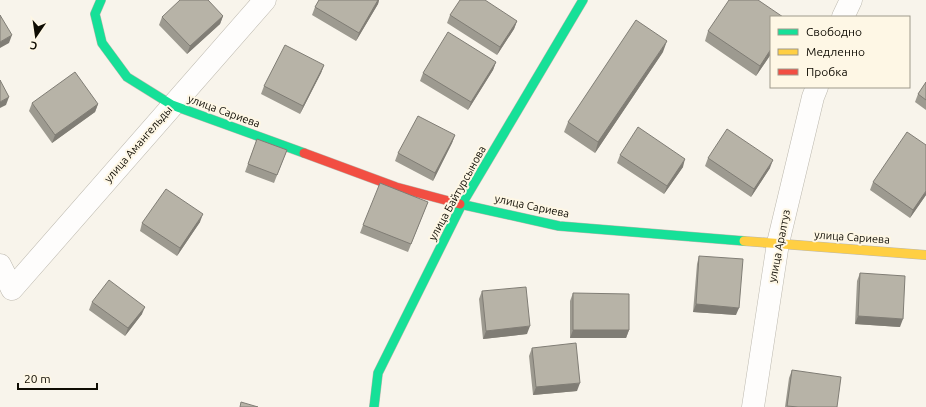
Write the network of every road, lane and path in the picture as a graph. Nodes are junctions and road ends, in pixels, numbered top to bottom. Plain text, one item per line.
1 (101, 0) edge
2 (265, 0) edge
3 (583, 0) edge
4 (851, 0) edge
5 (843, 16) edge
6 (817, 88) edge
7 (172, 105) junction
8 (462, 204) junction
9 (778, 243) junction
10 (926, 254) edge
11 (0, 265) edge
12 (374, 407) edge
13 (753, 407) edge

1 - 7 street, улица Сариева
2 - 7 street, улица Амангельды
3 - 8 street, улица Байтурсынова
4 - 5 street
6 - 9 street, улица Аралтуз
7 - 8 street, улица Сариева
7 - 11 street, улица Амангельды
8 - 9 street, улица Сариева
8 - 12 street, улица Байтурсынова
9 - 10 street, улица Сариева
9 - 13 street, улица Аралтуз

